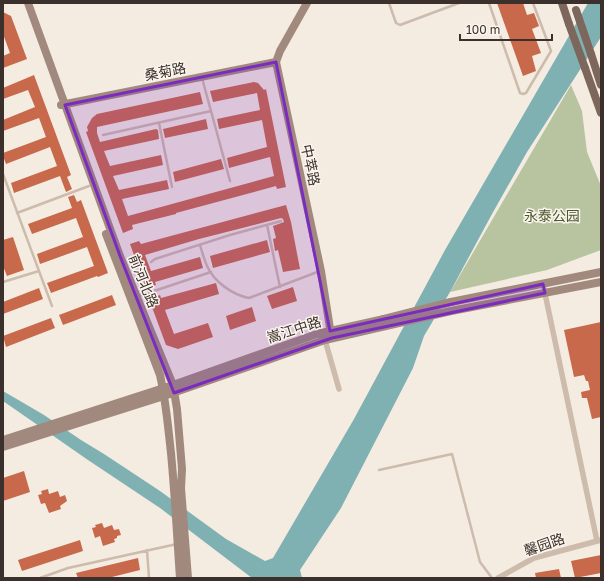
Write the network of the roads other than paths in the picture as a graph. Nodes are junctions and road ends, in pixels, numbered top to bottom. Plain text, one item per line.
1 (23, 3) edge
2 (28, 3) edge
3 (307, 3) edge
4 (389, 3) edge
5 (459, 3) edge
6 (488, 3) edge
7 (533, 3) edge
8 (562, 3) edge
9 (574, 7) edge
10 (276, 62) junction
11 (202, 77) junction
12 (601, 85) edge
13 (63, 105) junction
14 (211, 111) junction
15 (601, 113) edge
16 (159, 123) junction
17 (103, 136) dead end
18 (3, 174) edge
19 (230, 181) dead end
20 (89, 186) junction
21 (172, 186) dead end
22 (18, 213) junction
23 (282, 221) dead end
24 (267, 225) junction
25 (200, 245) junction
26 (150, 262) dead end
27 (39, 271) junction
28 (321, 271) junction
29 (211, 272) junction
30 (601, 272) edge
31 (3, 282) edge
32 (601, 282) edge
33 (543, 284) junction
34 (280, 287) junction
35 (545, 293) junction
36 (136, 297) junction
37 (52, 306) dead end
38 (451, 307) junction
39 (329, 336) junction
40 (163, 388) junction
41 (174, 389) junction
42 (339, 389) dead end
43 (164, 396) junction
44 (65, 424) junction
45 (21, 438) junction
46 (3, 440) edge
47 (3, 447) edge
48 (379, 470) dead end
49 (180, 531) junction
50 (599, 540) edge
51 (181, 543) junction
52 (147, 550) junction
53 (40, 578) edge
54 (149, 578) edge
55 (180, 578) edge
56 (188, 578) edge
57 (492, 578) edge
58 (498, 578) edge

1 - 13 main road, 前河北路
2 - 13 main road, 前河北路
3 - 10 main road
4 - 5 lane
6 - 7 lane
8 - 15 main road, bridge
9 - 12 main road, bridge
10 - 11 main road, 桑菊路
10 - 28 main road, 中萃路
11 - 13 main road, 桑菊路
11 - 14 lane
13 - 20 main road, 前河北路
13 - 36 main road, 前河北路
14 - 16 lane
14 - 19 lane
16 - 17 lane
16 - 21 lane
18 - 22 lane
20 - 22 lane
20 - 40 main road, 前河北路
22 - 27 lane
23 - 24 lane
24 - 25 lane
24 - 34 lane
25 - 26 lane
25 - 29 lane
27 - 31 lane
27 - 37 lane
28 - 34 lane
28 - 39 main road, 中萃路
29 - 34 lane
29 - 36 lane
30 - 33 main road, 嵩江中路
32 - 35 main road, 嵩江中路
33 - 35 street
33 - 38 main road, 嵩江中路
35 - 38 main road, 嵩江中路
35 - 50 street
36 - 41 main road, 前河北路
38 - 39 main road, 嵩江中路, bridge
39 - 41 main road, 嵩江中路
39 - 42 street
40 - 41 main road, 嵩江中路
40 - 43 main road, 前河北路
40 - 44 main road, 嵩江中路
41 - 43 main road, 嵩江中路
41 - 49 main road, 前河北路
43 - 44 main road, 嵩江中路
43 - 49 main road, 前河北路
44 - 45 main road, 嵩江中路
45 - 46 main road, 嵩江中路
45 - 47 main road, 嵩江中路
48 - 57 lane
49 - 51 main road, 前河北路
50 - 58 street, 馨园路
51 - 52 lane
51 - 55 main road, 前河北路
51 - 56 main road, 前河北路
52 - 53 lane
52 - 54 lane

